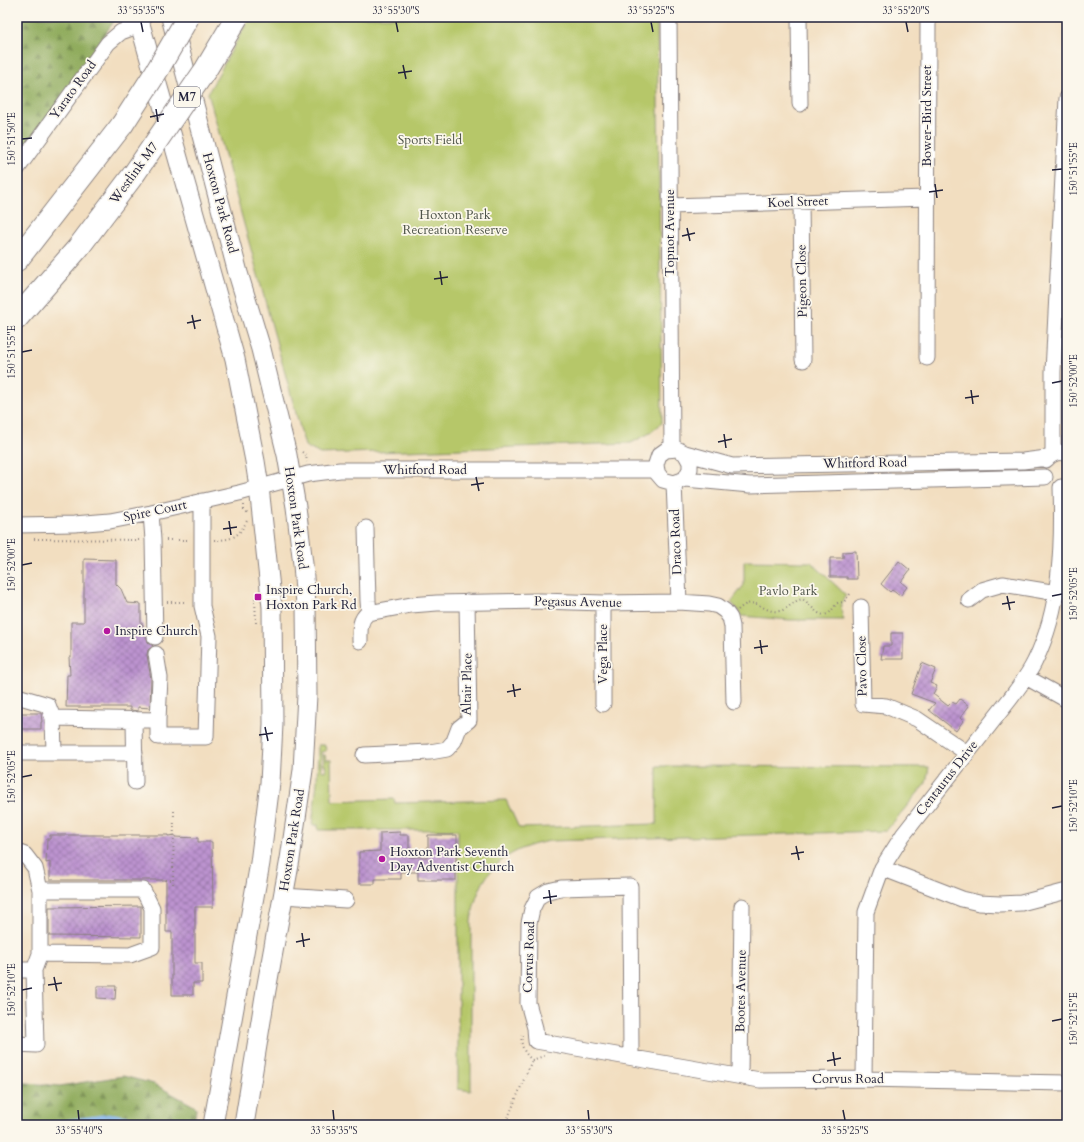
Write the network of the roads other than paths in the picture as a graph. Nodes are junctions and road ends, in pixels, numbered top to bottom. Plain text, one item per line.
1 (171, 17) edge
2 (188, 17) edge
3 (237, 17) edge
4 (668, 17) edge
5 (799, 17) edge
6 (928, 17) edge
7 (139, 21) edge
8 (1067, 98) edge
9 (800, 104) dead end
10 (17, 169) edge
11 (927, 198) junction
12 (801, 202) junction
13 (670, 206) junction
14 (1064, 213) edge
15 (17, 260) edge
16 (17, 318) edge
17 (1061, 344) edge
18 (927, 358) dead end
19 (803, 360) dead end
20 (678, 451) junction
21 (1056, 455) edge
22 (656, 470) junction
23 (1044, 477) junction
24 (291, 478) junction
25 (679, 481) junction
26 (1064, 486) edge
27 (260, 487) junction
28 (202, 501) junction
29 (151, 513) junction
30 (17, 525) edge
31 (366, 528) dead end
32 (1057, 593) junction
33 (969, 600) dead end
34 (467, 602) junction
35 (679, 602) junction
36 (602, 603) junction
37 (861, 607) dead end
38 (369, 613) junction
39 (155, 637) dead end
40 (360, 640) dead end
41 (156, 654) dead end
42 (1026, 677) junction
43 (17, 696) edge
44 (1067, 700) edge
45 (734, 702) dead end
46 (602, 704) dead end
47 (53, 718) junction
48 (134, 719) junction
49 (158, 720) junction
50 (54, 752) junction
51 (135, 752) junction
52 (17, 753) edge
53 (967, 753) junction
54 (364, 755) dead end
55 (135, 782) dead end
56 (17, 852) edge
57 (882, 868) junction
58 (40, 890) junction
59 (1067, 891) edge
60 (283, 896) junction
61 (346, 900) dead end
62 (742, 906) dead end
63 (40, 954) junction
64 (17, 970) edge
65 (34, 970) junction
66 (17, 1044) edge
67 (631, 1057) junction
68 (740, 1076) junction
69 (864, 1079) junction
70 (1067, 1083) edge
71 (214, 1122) edge
72 (244, 1125) edge

1 - 24 main road, Hoxton Park Road
2 - 15 highway, bridge
3 - 16 highway, Westlink M7 / M7, bridge
4 - 13 street, Topnot Avenue
5 - 9 street
6 - 11 street, Bower-Bird Street
7 - 10 street, Yarato Road
7 - 27 main road, Hoxton Park Road
8 - 14 street
11 - 12 street, Koel Street
11 - 18 street, Bower-Bird Street
12 - 13 street, Koel Street
12 - 19 street, Pigeon Close
13 - 20 street, Topnot Avenue
14 - 17 street
17 - 21 street
20 - 21 street, Whitford Road
20 - 22 street
20 - 25 street
21 - 23 street
22 - 24 street, Whitford Road
22 - 25 street
23 - 25 street, Whitford Road
23 - 26 street
24 - 27 street, Spire Court
24 - 60 main road, Hoxton Park Road
25 - 35 street, Draco Road
26 - 32 street, Centaurus Drive
27 - 28 street, Spire Court
27 - 71 main road, Hoxton Park Road
28 - 29 street, Spire Court
28 - 49 street
29 - 30 street, Spire Court
29 - 39 street
31 - 38 street
32 - 33 street
32 - 42 street, Centaurus Drive
34 - 36 street, Pegasus Avenue
34 - 38 street, Pegasus Avenue
34 - 54 street, Altair Place
35 - 36 street, Pegasus Avenue
35 - 45 street, Pegasus Avenue
36 - 46 street, Vega Place
37 - 53 street, Pavo Close
38 - 40 street
41 - 49 street
42 - 44 street
42 - 53 street, Centaurus Drive
43 - 47 street
47 - 48 street
47 - 50 street
48 - 49 street
48 - 51 street
50 - 51 street
50 - 52 street
51 - 55 street
53 - 57 street, Centaurus Drive
56 - 58 street
57 - 59 street
57 - 69 street, Centaurus Drive
58 - 63 street
58 - 63 street
60 - 61 street
60 - 72 main road, Hoxton Park Road
62 - 68 street, Bootes Avenue
63 - 65 street
64 - 65 street
65 - 66 street
67 - 67 street, Corvus Road
67 - 68 street, Corvus Road
68 - 69 street, Corvus Road
69 - 70 street, Corvus Road

